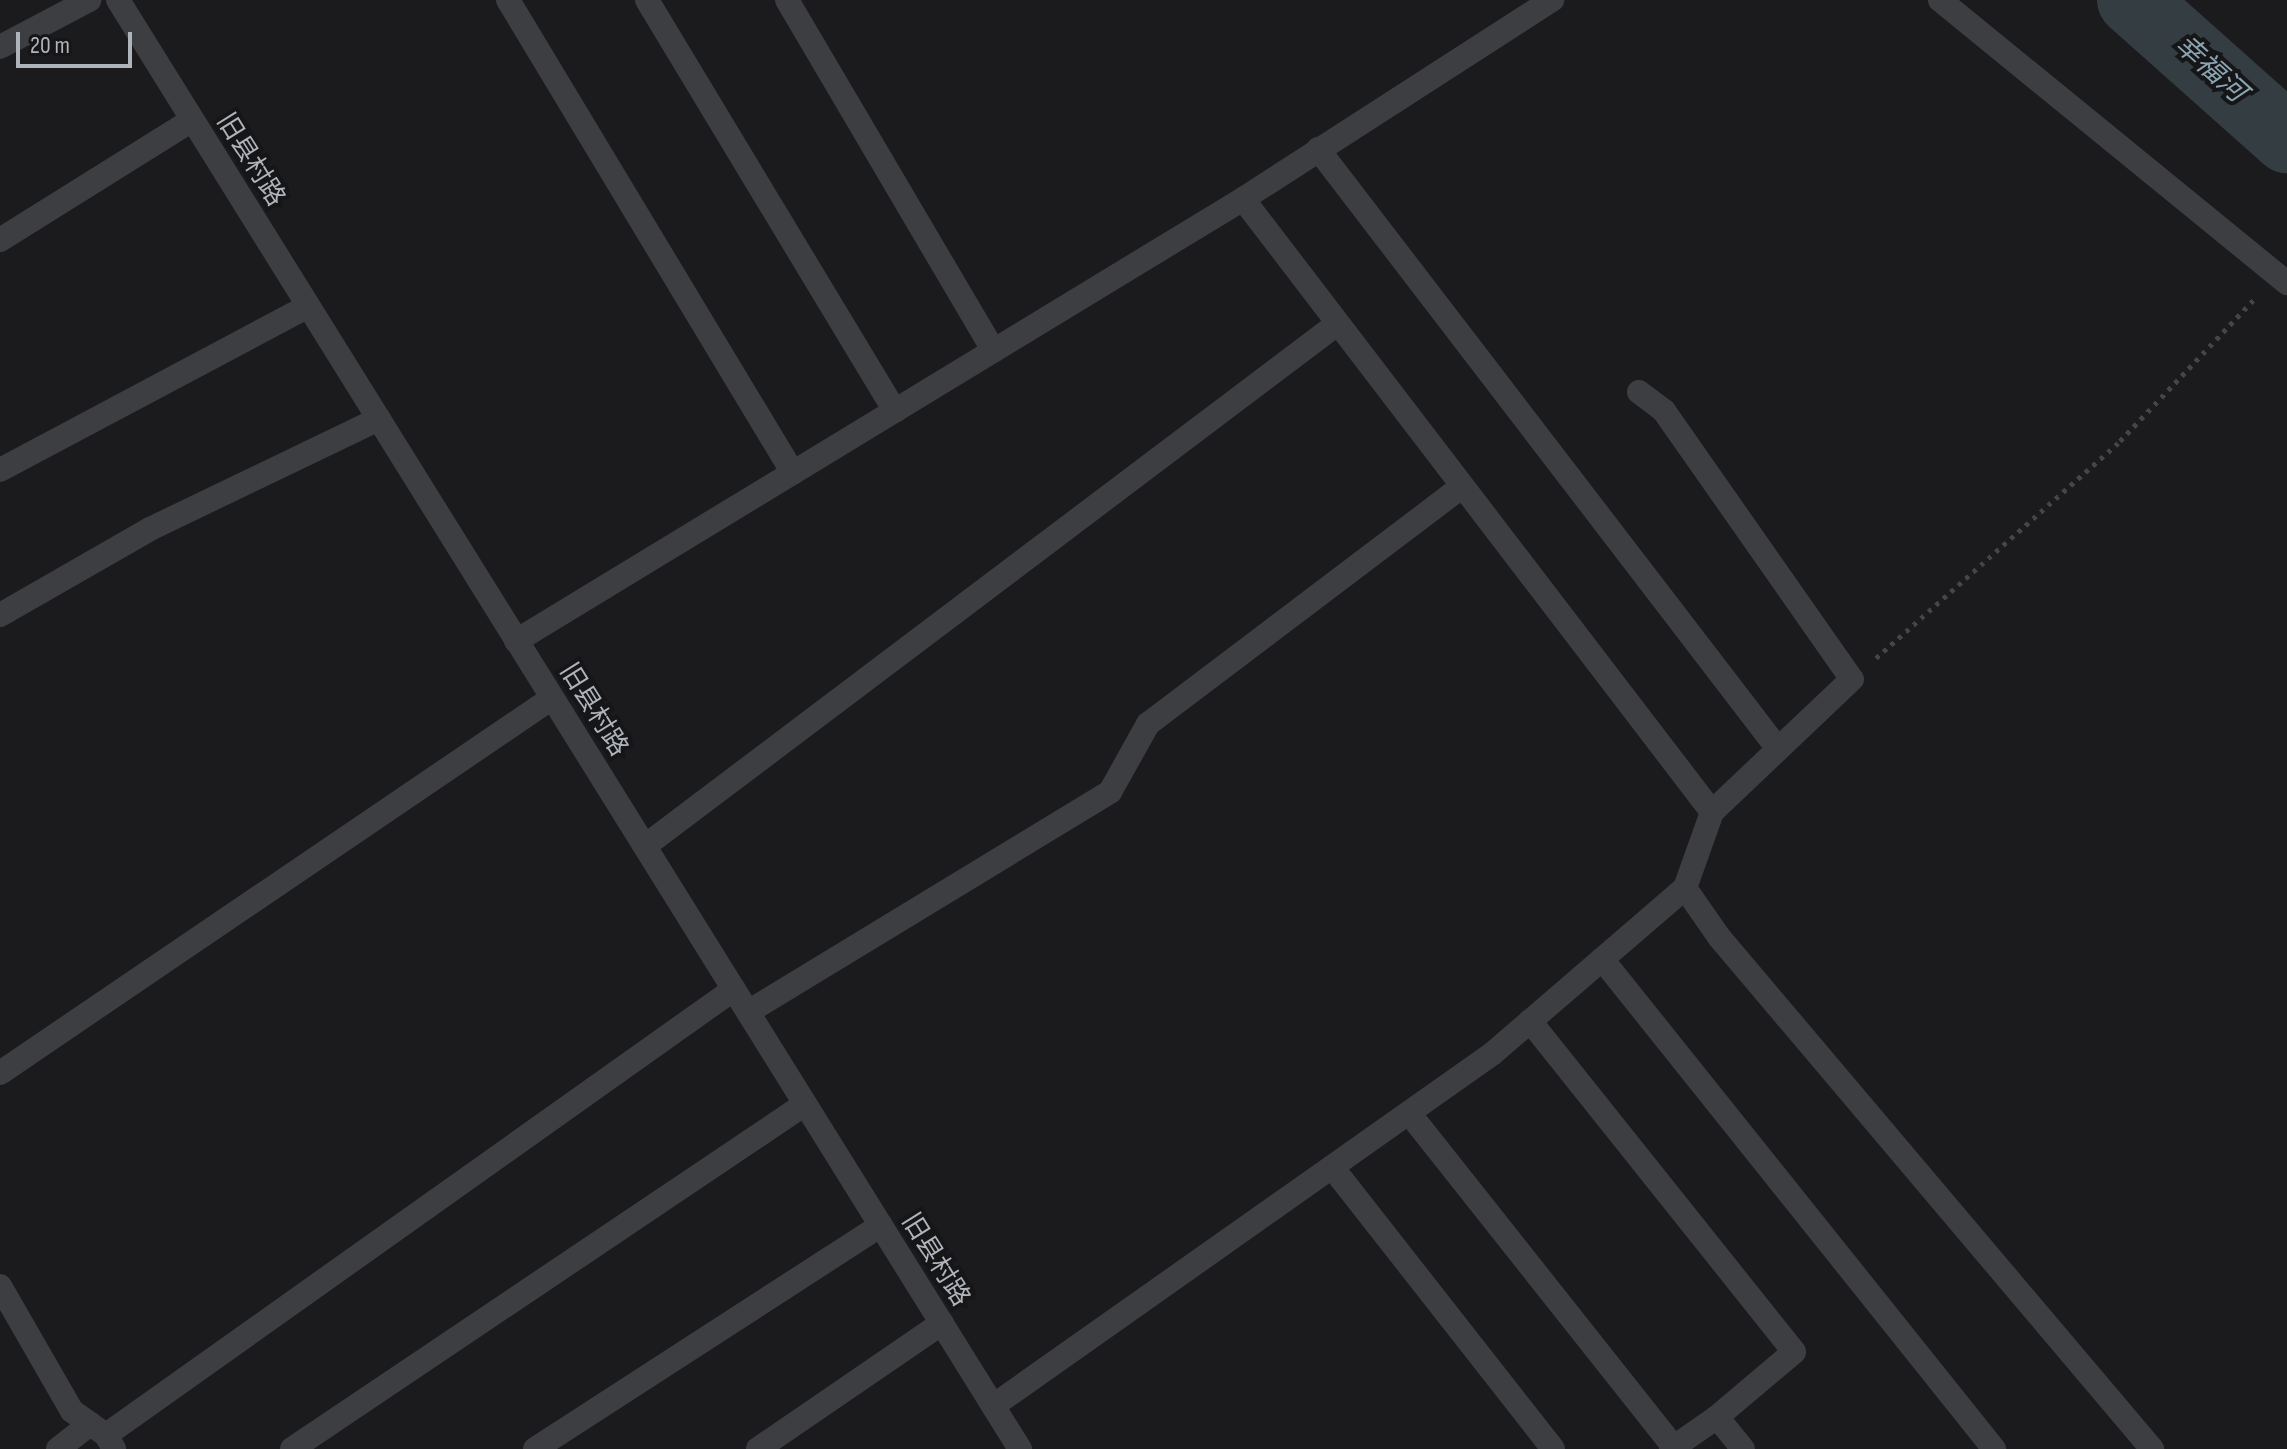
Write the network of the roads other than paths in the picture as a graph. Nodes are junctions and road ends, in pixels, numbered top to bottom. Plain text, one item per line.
1 (89, 0) edge
2 (118, 0) edge
3 (508, 0) edge
4 (647, 0) edge
5 (787, 0) edge
6 (1552, 0) edge
7 (1940, 0) edge
8 (0, 47) edge
9 (192, 120) junction
10 (1318, 149) junction
11 (1243, 199) junction
12 (0, 240) edge
13 (2282, 279) edge
14 (308, 306) junction
15 (1337, 324) junction
16 (994, 351) junction
17 (1639, 392) dead end
18 (895, 411) junction
19 (379, 419) junction
20 (0, 470) edge
21 (793, 473) junction
22 (1461, 487) junction
23 (0, 615) edge
24 (516, 641) junction
25 (552, 698) junction
26 (1778, 749) junction
27 (1712, 812) junction
28 (645, 846) junction
29 (1685, 888) junction
30 (1602, 959) junction
31 (734, 989) junction
32 (748, 1012) junction
33 (1530, 1021) junction
34 (0, 1073) edge
35 (805, 1104) junction
36 (1409, 1113) junction
37 (1332, 1167) junction
38 (881, 1225) junction
39 (0, 1286) edge
40 (942, 1323) junction
41 (993, 1406) junction
42 (1717, 1417) junction
43 (104, 1436) edge
44 (1673, 1448) edge
45 (58, 1449) edge
46 (292, 1449) edge
47 (535, 1449) edge
48 (758, 1449) edge
49 (1020, 1449) edge
50 (1553, 1449) edge
51 (1743, 1449) edge
52 (1994, 1449) edge
53 (2152, 1449) edge

1 - 8 street
2 - 9 street, 旧县村路
3 - 21 street
4 - 18 street
5 - 16 street
6 - 10 street
7 - 13 street
9 - 12 street
9 - 14 street, 旧县村路
10 - 11 street
10 - 26 street
11 - 15 street
11 - 16 street
14 - 19 street, 旧县村路
14 - 20 street
15 - 22 street
15 - 28 street
16 - 18 street
17 - 26 street
18 - 21 street
19 - 23 street
19 - 24 street, 旧县村路
21 - 24 street
22 - 27 street
22 - 32 street
24 - 25 street, 旧县村路
25 - 28 street, 旧县村路
25 - 34 street
26 - 27 street
27 - 29 street
28 - 31 street, 旧县村路
29 - 30 street
29 - 53 street
30 - 33 street
30 - 52 street
31 - 32 street, 旧县村路
31 - 43 street
32 - 35 street, 旧县村路
33 - 36 street
33 - 42 street
35 - 38 street, 旧县村路
35 - 46 street
36 - 37 street
36 - 44 street
37 - 41 street
37 - 50 street
38 - 40 street, 旧县村路
38 - 47 street
39 - 43 street
40 - 41 street, 旧县村路
40 - 48 street
41 - 49 street, 旧县村路
42 - 44 street
42 - 51 street
43 - 45 street

